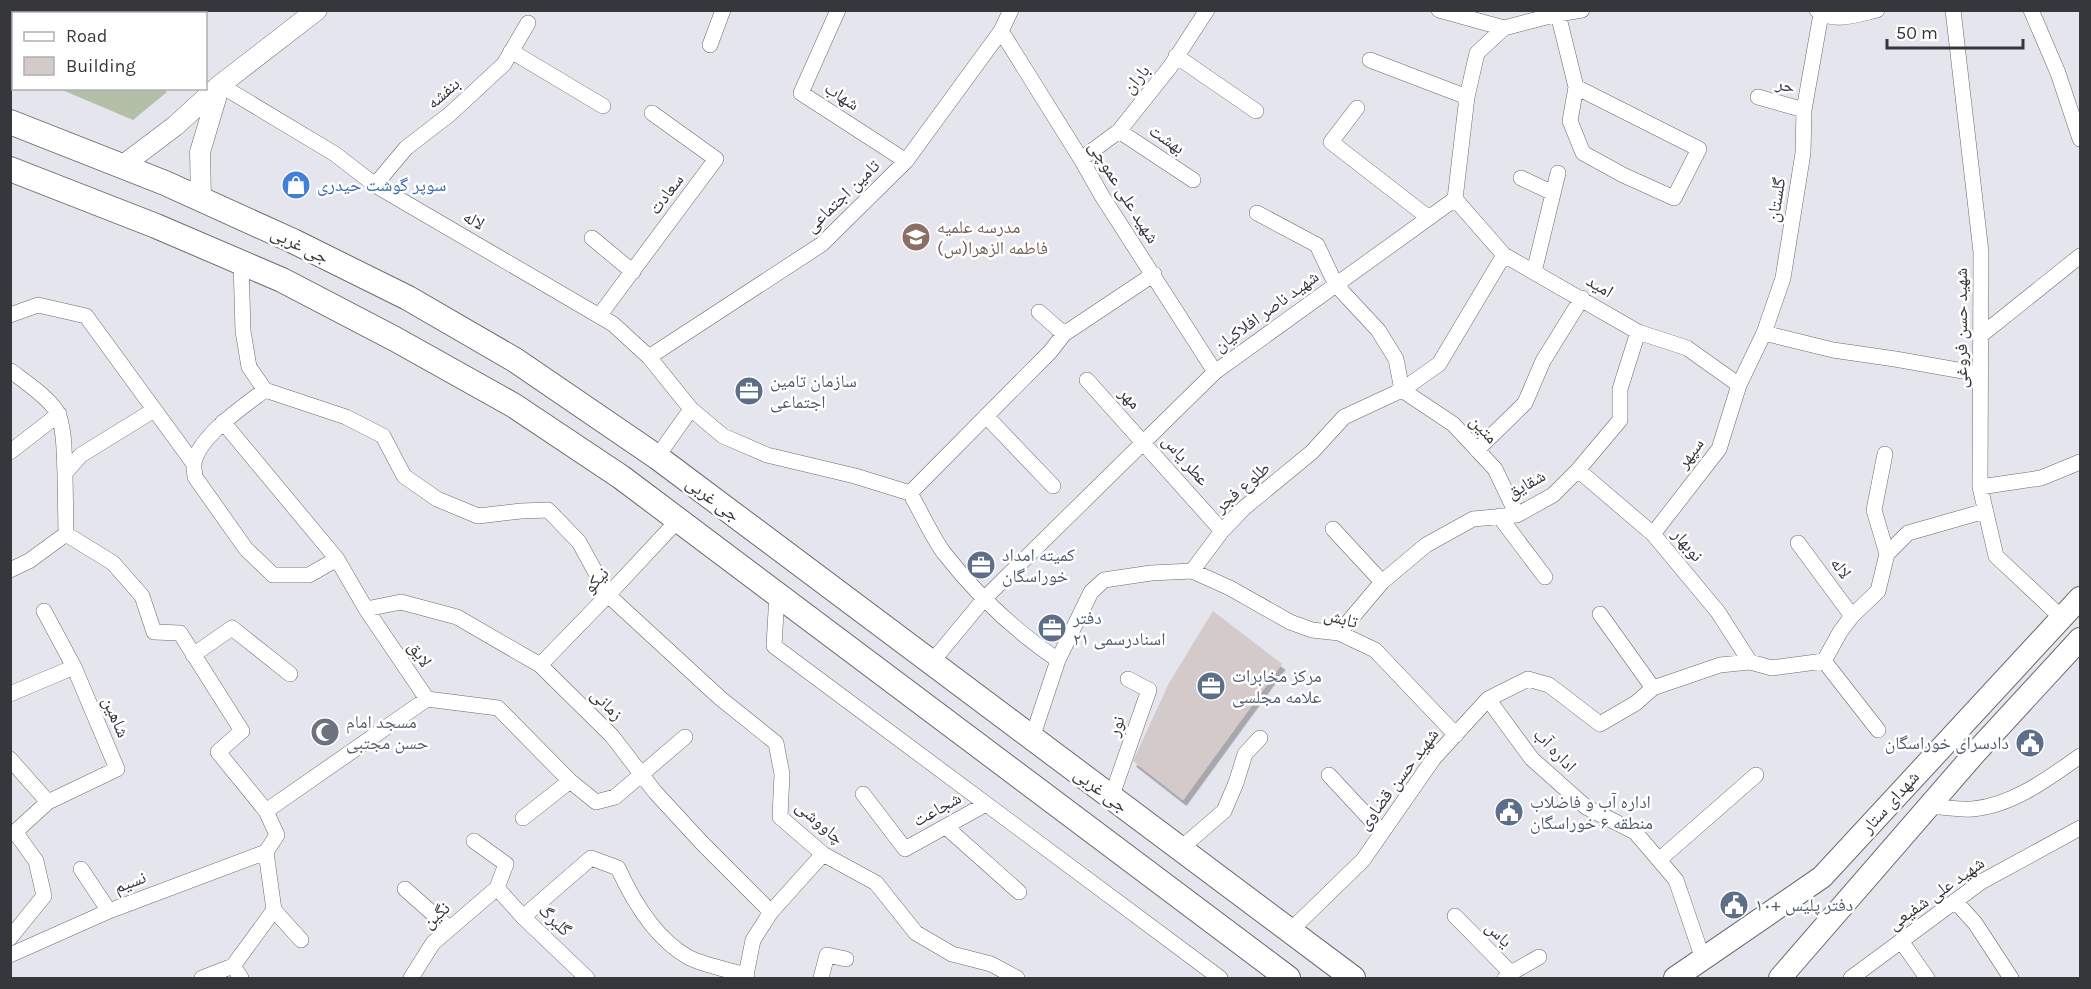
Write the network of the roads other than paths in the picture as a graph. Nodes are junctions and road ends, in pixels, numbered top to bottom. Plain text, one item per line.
1 (317, 10) edge
2 (723, 10) edge
3 (838, 10) edge
4 (1011, 10) edge
5 (1207, 10) edge
6 (1439, 10) edge
7 (1582, 10) edge
8 (1877, 10) edge
9 (1953, 10) edge
10 (2031, 10) edge
11 (1557, 12) edge
12 (1819, 12) edge
13 (528, 23) dead end
14 (1504, 28) junction
15 (1001, 31) junction
16 (710, 45) dead end
17 (511, 51) junction
18 (1176, 56) junction
19 (1370, 60) dead end
20 (219, 85) junction
21 (1576, 87) junction
22 (1467, 97) junction
23 (1758, 97) dead end
24 (603, 106) dead end
25 (1357, 108) dead end
26 (1804, 110) junction
27 (1256, 111) dead end
28 (652, 113) dead end
29 (10, 122) edge
30 (1119, 131) junction
31 (2080, 139) edge
32 (1081, 159) junction
33 (906, 161) junction
34 (122, 166) junction
35 (10, 169) edge
36 (1558, 172) dead end
37 (1521, 178) dead end
38 (1193, 180) dead end
39 (375, 185) junction
40 (1553, 192) junction
41 (201, 199) junction
42 (1455, 199) junction
43 (1257, 213) dead end
44 (1429, 218) junction
45 (591, 238) dead end
46 (1504, 255) junction
47 (2080, 256) edge
48 (241, 262) junction
49 (633, 272) junction
50 (1534, 272) junction
51 (1154, 274) junction
52 (1336, 285) junction
53 (1582, 298) junction
54 (1039, 312) dead end
55 (10, 315) edge
56 (599, 316) junction
57 (1638, 332) junction
58 (1764, 333) junction
59 (1064, 334) junction
60 (1980, 336) junction
61 (649, 357) junction
62 (11, 371) edge
63 (1215, 372) junction
64 (1980, 374) junction
65 (1087, 380) dead end
66 (1739, 385) junction
67 (265, 390) junction
68 (1402, 390) junction
69 (691, 409) junction
70 (154, 410) junction
71 (59, 414) junction
72 (986, 416) junction
73 (223, 422) junction
74 (1144, 442) junction
75 (1477, 450) junction
76 (10, 452) edge
77 (1885, 454) dead end
78 (657, 457) junction
79 (2080, 462) edge
80 (194, 464) junction
81 (1578, 470) junction
82 (65, 473) junction
83 (1053, 486) dead end
84 (1980, 487) junction
85 (910, 493) junction
86 (1985, 511) junction
87 (1516, 514) junction
88 (1499, 516) junction
89 (678, 520) junction
90 (1333, 529) dead end
91 (1222, 531) junction
92 (66, 534) junction
93 (1653, 534) junction
94 (1798, 543) dead end
95 (1887, 554) junction
96 (337, 559) junction
97 (10, 570) edge
98 (1192, 572) junction
99 (1545, 577) dead end
100 (1383, 582) junction
101 (777, 594) junction
102 (608, 596) junction
103 (2080, 598) edge
104 (984, 599) junction
105 (366, 609) junction
106 (44, 611) dead end
107 (1600, 614) dead end
108 (1852, 616) junction
109 (2062, 618) junction
110 (1339, 633) junction
111 (2080, 639) edge
112 (193, 655) junction
113 (1058, 660) junction
114 (1824, 661) junction
115 (1750, 662) junction
116 (931, 663) junction
117 (540, 665) junction
118 (74, 667) junction
119 (290, 674) dead end
120 (1128, 679) dead end
121 (1653, 688) junction
122 (10, 694) edge
123 (427, 699) junction
124 (1488, 699) junction
125 (1878, 730) dead end
126 (1456, 735) junction
127 (685, 737) dead end
128 (1032, 738) junction
129 (1260, 738) dead end
130 (2080, 756) edge
131 (10, 759) edge
132 (642, 775) junction
133 (1329, 775) dead end
134 (1756, 775) dead end
135 (570, 781) junction
136 (863, 794) dead end
137 (1111, 798) junction
138 (48, 802) junction
139 (986, 804) junction
140 (1929, 806) junction
141 (266, 811) junction
142 (523, 818) dead end
143 (946, 826) junction
144 (2080, 828) edge
145 (1382, 832) junction
146 (474, 842) dead end
147 (1180, 849) junction
148 (266, 852) junction
149 (823, 854) junction
150 (1659, 860) junction
151 (81, 869) dead end
152 (497, 888) junction
153 (405, 889) dead end
154 (1019, 892) dead end
155 (1955, 901) junction
156 (274, 910) junction
157 (109, 911) junction
158 (771, 912) junction
159 (1455, 916) dead end
160 (523, 917) junction
161 (449, 928) junction
162 (1290, 932) junction
163 (10, 938) edge
164 (301, 940) dead end
165 (1901, 941) junction
166 (10, 955) edge
167 (1539, 957) dead end
168 (846, 959) dead end
169 (1703, 959) junction
170 (237, 972) edge
171 (1508, 976) edge
172 (746, 977) edge
173 (202, 978) edge
174 (411, 978) edge
175 (587, 978) edge
176 (821, 978) edge
177 (1017, 978) edge
178 (1220, 978) edge
179 (1288, 978) edge
180 (1353, 978) edge
181 (1675, 978) edge
182 (1780, 978) edge
183 (1851, 978) edge
184 (1927, 978) edge
185 (2011, 978) edge

1 - 20 street
2 - 16 street
3 - 33 street, شهاب
4 - 15 street, تامین اجتماعی
5 - 18 street, باران
6 - 14 street
7 - 11 street
8 - 12 street
9 - 60 street, شهید حسن فروغی
10 - 31 street
11 - 14 street
11 - 21 street
12 - 26 street, گلستان
13 - 17 street, بنفشه
14 - 22 street
15 - 32 street, شهید علی عموچی
15 - 33 street, تامین اجتماعی
17 - 24 street
17 - 39 street, بنفشه
18 - 27 street
18 - 30 street, باران
19 - 22 street
20 - 34 street
20 - 39 street, لاله
20 - 41 street
21 - 21 street
22 - 42 street
23 - 26 street, حر
25 - 44 street
26 - 58 street, گلستان
28 - 49 street, سعادت
29 - 34 main road, جی غربی
30 - 32 street, باران
30 - 38 street, بهشت
32 - 51 street, شهید علی عموچی
33 - 61 street, تامین اجتماعی
34 - 41 main road, جی غربی
35 - 48 main road, جی غربی
36 - 40 street
37 - 40 street
39 - 56 street, لاله
40 - 50 street
41 - 78 main road, جی غربی
42 - 44 street, شهید ناصر افلاکیان
42 - 46 street, امید
43 - 52 street
44 - 52 street, شهید ناصر افلاکیان
45 - 49 street
46 - 50 street, امید
46 - 68 street, طلوع فجر
47 - 60 street
48 - 67 street
48 - 89 main road, جی غربی
49 - 56 street, سعادت
50 - 53 street, امید
51 - 59 street
51 - 63 street, شهید علی عموچی
52 - 63 street, شهید ناصر افلاکیان
52 - 68 street
53 - 57 street, امید
53 - 75 street
54 - 59 street
55 - 70 street
56 - 61 street, لاله
57 - 66 street, امید
57 - 81 street, شقایق
58 - 64 street
58 - 66 street, گلستان
59 - 72 street
60 - 64 street, شهید حسن فروغی
61 - 69 street, لاله
62 - 71 street
63 - 74 street, شهید ناصر افلاکیان
64 - 84 street, شهید حسن فروغی
65 - 74 street, مهر
66 - 93 street, سپهر
67 - 73 street
67 - 102 street, چاووشی
68 - 75 street, متین
68 - 91 street, طلوع فجر
69 - 78 street
69 - 85 street
70 - 80 street
70 - 82 street
71 - 76 street
71 - 82 street
72 - 83 street
72 - 85 street
73 - 80 street
73 - 96 street, لایق
74 - 91 street, عطر یاس
74 - 104 street, شهید ناصر افلاکیان
75 - 87 street, متین
77 - 95 street
78 - 116 main road, جی غربی
79 - 84 street
80 - 96 street
81 - 87 street, شقایق
81 - 93 street, نوبهار
82 - 92 street
84 - 86 street, شهید حسن فروغی
85 - 104 street
86 - 95 street
86 - 109 street, شهید حسن فروغی
87 - 88 street, شقایق
88 - 99 street
88 - 100 street, شقایق
89 - 101 main road, جی غربی
89 - 102 street, نیکو
90 - 100 street
91 - 98 street, طلوع فجر
92 - 97 street
92 - 112 street
93 - 115 street, نوبهار
94 - 108 street, لاله
95 - 108 street
96 - 105 street, لایق
98 - 110 street, تابش
98 - 113 street
100 - 110 street, شقایق
101 - 139 street
101 - 179 main road, جی غربی
102 - 117 street, نیکو
102 - 149 street, چاووشی
103 - 109 main road, شهدای ستار
104 - 113 street
104 - 116 street, شهید ناصر افلاکیان
105 - 117 street, زمانی
105 - 123 street, لایق
106 - 118 street, شاهین
107 - 121 street
108 - 114 street
109 - 169 main road, شهدای ستار
110 - 126 street, تابش
111 - 140 main road, شهدای ستار
112 - 119 street
112 - 141 street
113 - 128 street
114 - 115 street, شهید حسن قضاوی
114 - 125 street
115 - 121 street, شهید حسن قضاوی
116 - 128 main road, جی غربی
117 - 132 street, زمانی
118 - 122 street
118 - 138 street, شاهین
120 - 137 street, نور
121 - 124 street, شهید حسن قضاوی
123 - 135 street
123 - 141 street
124 - 126 street, شهید حسن قضاوی
124 - 150 street, اداره آب
126 - 145 street, شهید حسن قضاوی
127 - 132 street
128 - 137 main road, جی غربی
129 - 147 street
130 - 140 street
131 - 138 street
132 - 135 street
132 - 158 street, زمانی
133 - 145 street
134 - 150 street
135 - 142 street
136 - 143 street, شجاعت
137 - 147 main road, جی غربی
138 - 163 street
139 - 143 street, شجاعت
139 - 178 street
140 - 182 main road, شهدای ستار
141 - 148 street
143 - 154 street
144 - 155 street, شهید علی شفیعی
145 - 162 street, شهید حسن قضاوی
146 - 152 street
147 - 162 main road, جی غربی
148 - 156 street
148 - 157 street, نسیم
149 - 158 street
149 - 177 street, چاووشی
150 - 169 street, اداره آب
151 - 157 street
152 - 160 street, گلبرگ
152 - 161 street, نگین
153 - 161 street
155 - 165 street, شهید علی شفیعی
155 - 185 street
156 - 164 street
156 - 170 street
157 - 166 street, نسیم
158 - 172 street
159 - 171 street, یاس
160 - 172 street
160 - 175 street, گلبرگ
161 - 174 street, نگین
162 - 180 main road, جی غربی
165 - 183 street, شهید علی شفیعی
165 - 184 street
167 - 171 street
168 - 176 street
169 - 181 main road, شهدای ستار
170 - 173 street

